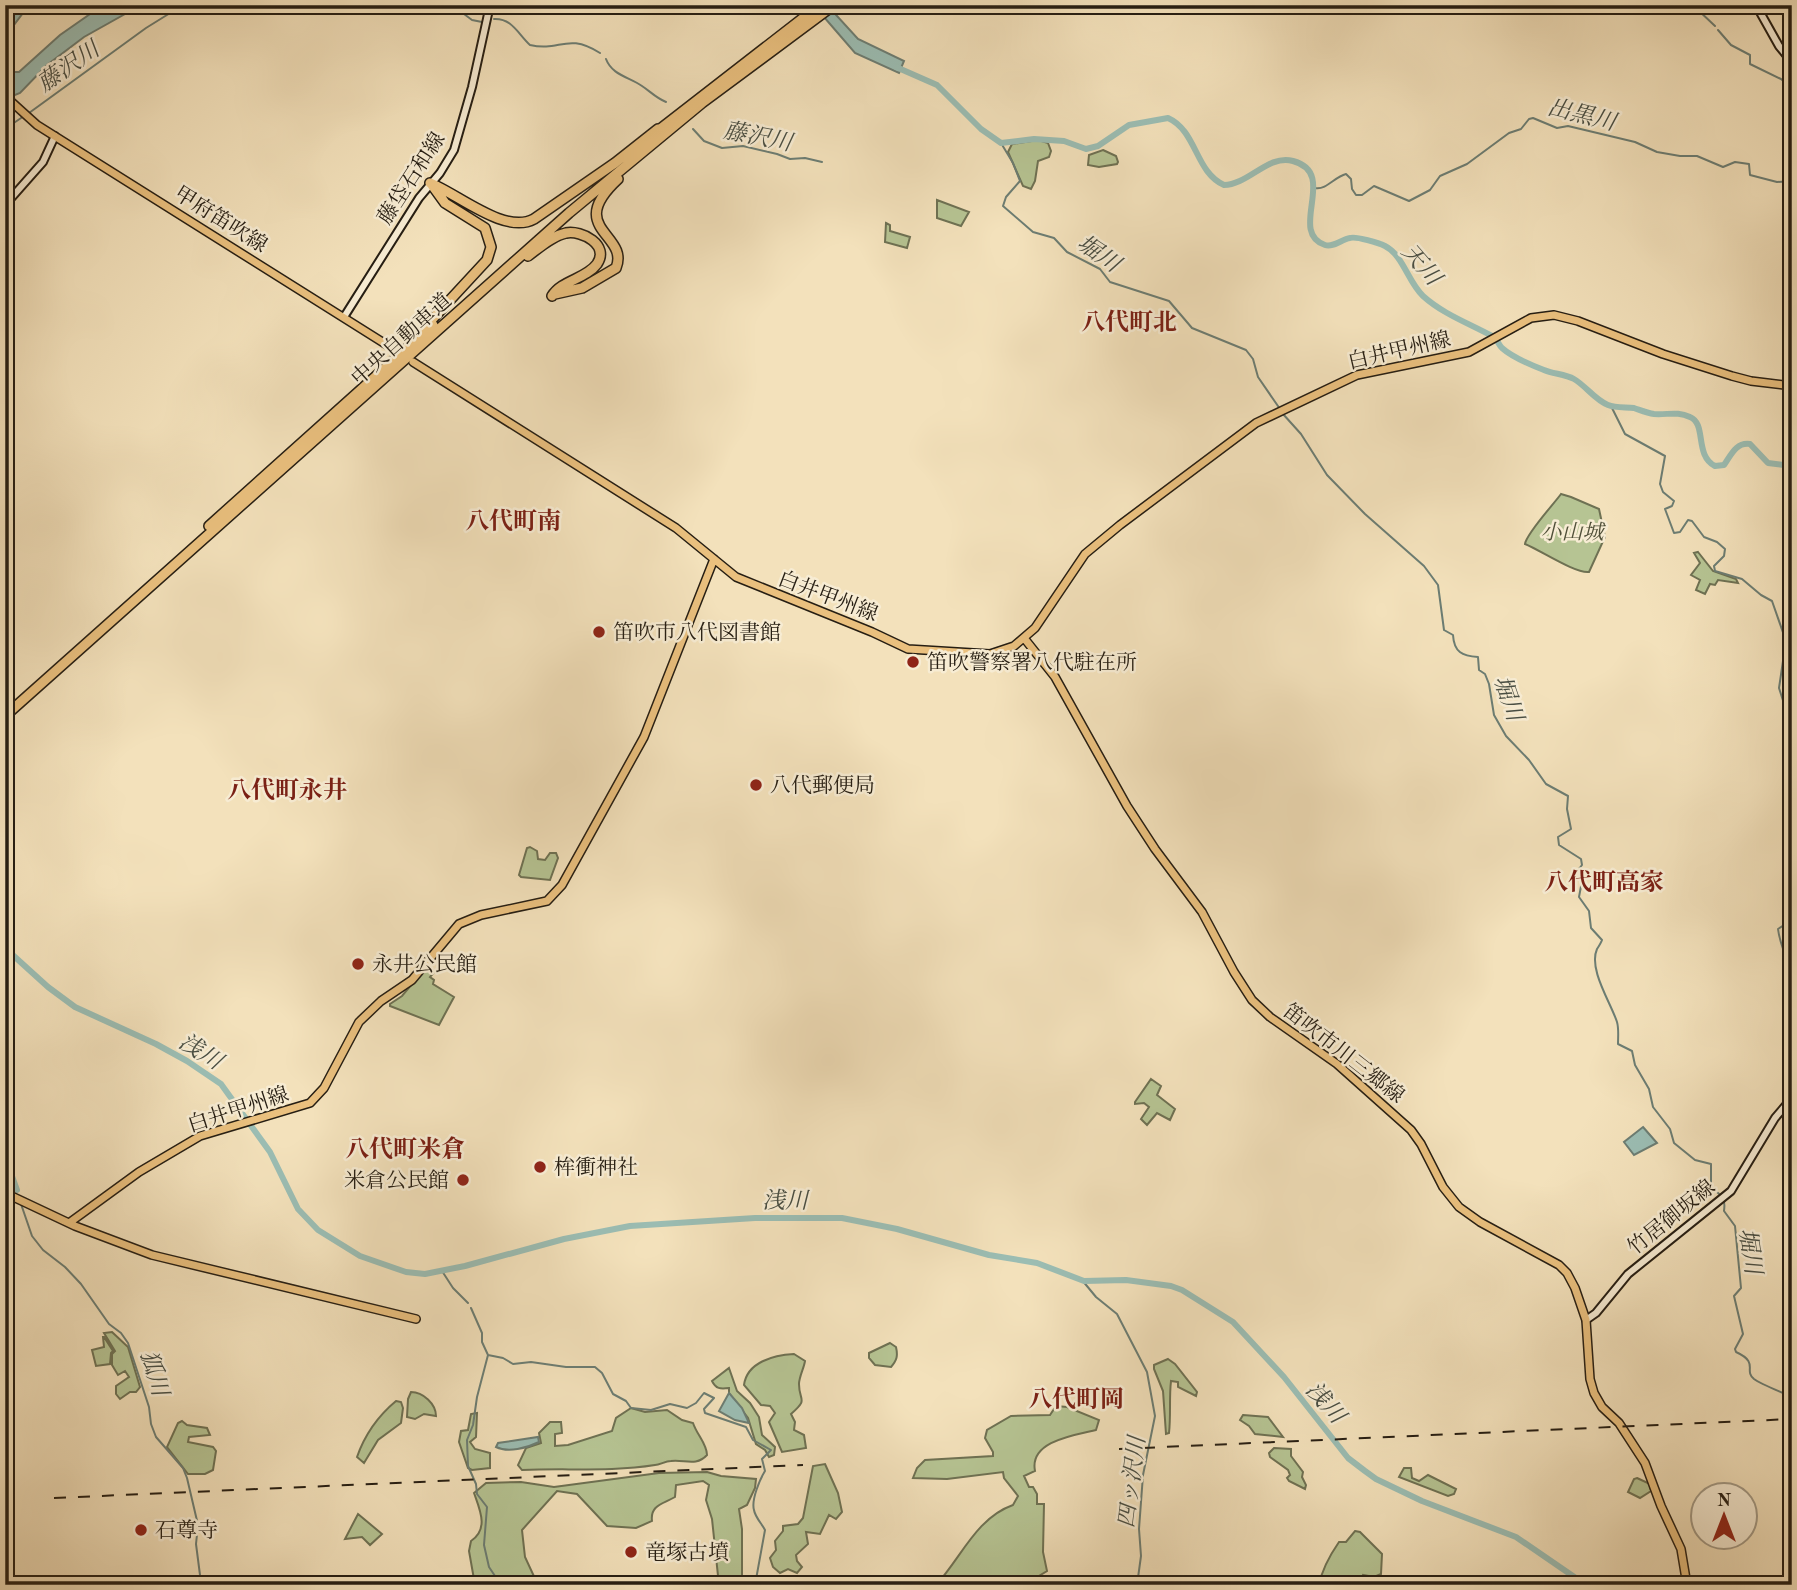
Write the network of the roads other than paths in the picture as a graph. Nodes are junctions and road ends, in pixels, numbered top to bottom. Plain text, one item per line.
1 (490, 5) edge
2 (820, 5) edge
3 (834, 5) edge
4 (1756, 5) edge
5 (810, 18) junction
6 (1792, 62) edge
7 (5, 96) edge
8 (672, 119) junction
9 (55, 136) junction
10 (661, 136) junction
11 (430, 183) junction
12 (5, 205) edge
13 (344, 317) junction
14 (440, 328) junction
15 (395, 349) dead end
16 (413, 362) dead end
17 (390, 364) junction
18 (1792, 386) edge
19 (714, 559) junction
20 (1024, 638) junction
21 (5, 709) edge
22 (5, 716) edge
23 (1792, 1098) edge
24 (5, 1193) edge
25 (69, 1223) junction
26 (416, 1319) dead end
27 (1586, 1320) junction
28 (1687, 1585) edge

1 - 11 main road, 藤垈石和線
2 - 5 highway, 中央自動車道
3 - 5 highway, 中央自動車道
4 - 6 main road
5 - 8 highway, 中央自動車道
5 - 10 highway, 中央自動車道
7 - 9 main road, 甲府笛吹線
8 - 11 highway
8 - 17 highway, 中央自動車道
9 - 12 main road
9 - 13 main road, 甲府笛吹線
10 - 14 highway, 中央自動車道
10 - 14 highway
11 - 13 main road, 藤垈石和線
11 - 17 highway
13 - 15 main road, 甲府笛吹線
14 - 22 highway, 中央自動車道
16 - 19 main road
17 - 21 highway, 中央自動車道
18 - 20 main road, 白井甲州線
19 - 20 main road, 白井甲州線
19 - 25 main road, 白井甲州線
20 - 27 main road, 笛吹市川三郷線
23 - 27 main road, 竹居御坂線
24 - 25 main road
25 - 26 main road
27 - 28 main road, 笛吹市川三郷線

